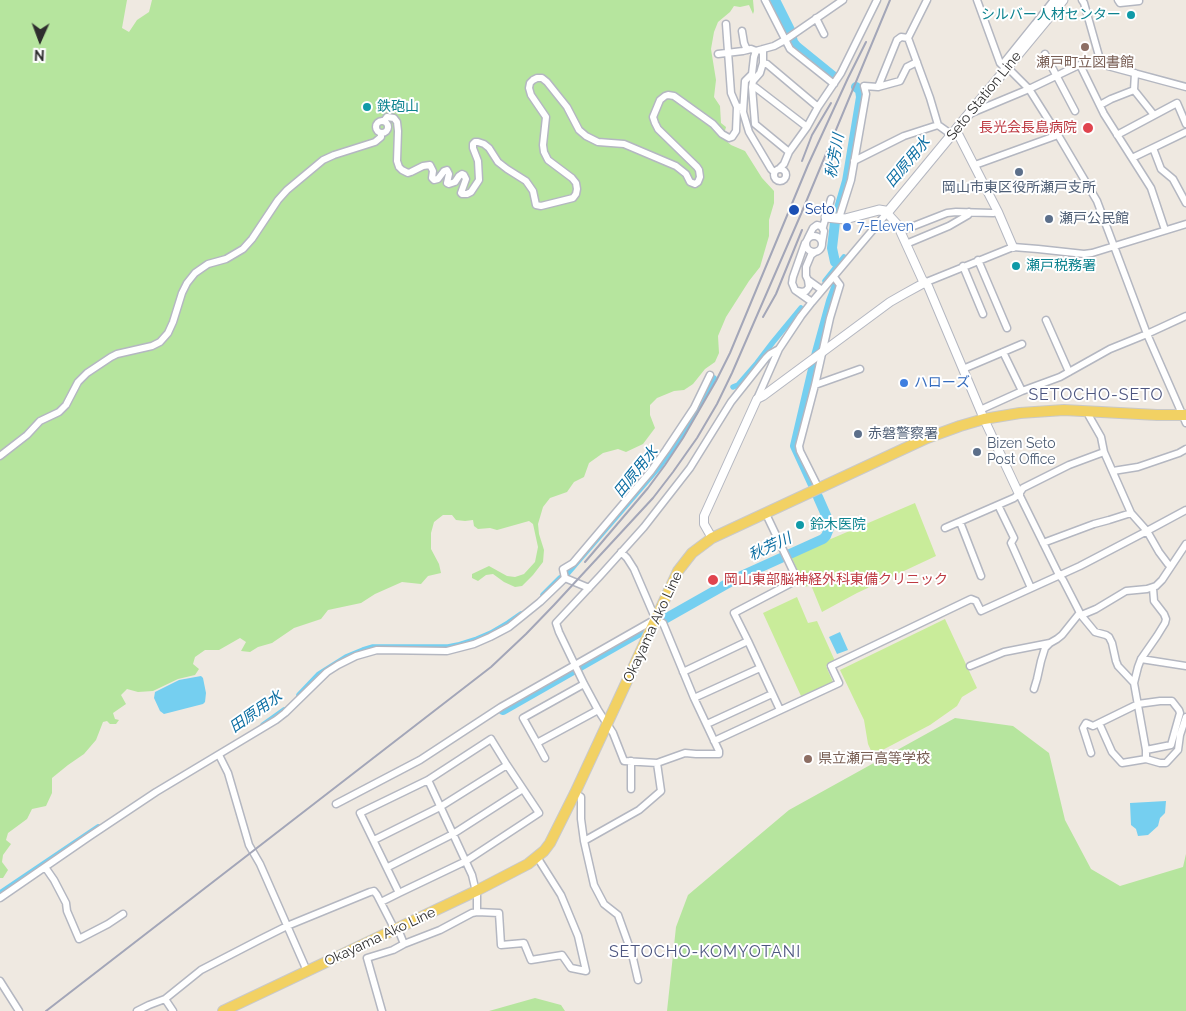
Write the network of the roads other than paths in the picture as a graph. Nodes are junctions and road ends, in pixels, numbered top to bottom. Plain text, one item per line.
1 (765, 0) edge
2 (843, 0) edge
3 (877, 0) edge
4 (927, 0) edge
5 (977, 0) edge
6 (1045, 0) edge
7 (1054, 0) edge
8 (1063, 0) edge
9 (1082, 0) edge
10 (1118, 0) edge
11 (1139, 1) edge
12 (834, 2) edge
13 (1047, 8) junction
14 (816, 18) junction
15 (726, 24) dead end
16 (1038, 26) junction
17 (742, 31) dead end
18 (824, 34) dead end
19 (908, 38) junction
20 (786, 39) junction
21 (747, 50) junction
22 (760, 50) junction
23 (729, 53) junction
24 (718, 54) dead end
25 (1045, 54) dead end
26 (1098, 61) junction
27 (917, 62) junction
28 (763, 63) junction
29 (1082, 64) junction
30 (1004, 67) junction
31 (1134, 73) junction
32 (1057, 75) junction
33 (834, 84) junction
34 (752, 86) junction
35 (878, 87) junction
36 (1186, 87) edge
37 (1029, 89) junction
38 (1134, 90) junction
39 (1100, 105) junction
40 (740, 106) junction
41 (818, 107) junction
42 (1075, 111) dead end
43 (967, 115) junction
44 (1154, 115) junction
45 (1186, 122) edge
46 (938, 125) junction
47 (807, 127) junction
48 (954, 132) junction
49 (1186, 132) edge
50 (1058, 135) junction
51 (1116, 135) junction
52 (1153, 148) junction
53 (790, 152) junction
54 (1132, 158) junction
55 (854, 161) junction
56 (975, 165) junction
57 (1184, 193) edge
58 (831, 199) dead end
59 (1186, 203) edge
60 (887, 212) junction
61 (969, 212) junction
62 (998, 212) junction
63 (832, 218) junction
64 (1186, 224) edge
65 (823, 227) junction
66 (1165, 230) junction
67 (901, 231) junction
68 (806, 241) junction
69 (822, 243) junction
70 (906, 244) junction
71 (1113, 246) junction
72 (1013, 247) junction
73 (815, 252) junction
74 (978, 260) junction
75 (963, 266) junction
76 (834, 277) junction
77 (808, 280) junction
78 (924, 283) junction
79 (822, 290) junction
80 (797, 291) junction
81 (812, 302) junction
82 (983, 314) dead end
83 (1186, 316) edge
84 (1046, 320) dead end
85 (1006, 328) dead end
86 (1147, 334) junction
87 (1022, 344) dead end
88 (779, 349) junction
89 (1003, 352) junction
90 (821, 354) junction
91 (860, 369) dead end
92 (963, 369) junction
93 (1069, 372) junction
94 (710, 375) dead end
95 (814, 385) junction
96 (1022, 390) junction
97 (757, 399) junction
98 (1089, 411) junction
99 (982, 415) junction
100 (1185, 418) edge
101 (1186, 449) edge
102 (1104, 452) junction
103 (0, 456) edge
104 (1113, 470) junction
105 (819, 489) junction
106 (1019, 494) junction
107 (998, 505) junction
108 (1186, 510) edge
109 (1131, 513) junction
110 (766, 514) junction
111 (960, 522) junction
112 (945, 528) dead end
113 (1147, 532) junction
114 (712, 538) junction
115 (1043, 543) junction
116 (1186, 544) edge
117 (621, 552) junction
118 (627, 558) junction
119 (1171, 566) junction
120 (607, 569) junction
121 (1059, 575) junction
122 (981, 576) dead end
123 (565, 578) junction
124 (589, 588) junction
125 (1031, 588) junction
126 (1153, 588) junction
127 (1081, 615) junction
128 (656, 620) junction
129 (748, 641) junction
130 (1050, 643) junction
131 (1141, 659) junction
132 (576, 665) junction
133 (970, 666) dead end
134 (1186, 666) edge
135 (760, 668) junction
136 (683, 672) junction
137 (1134, 683) junction
138 (584, 684) junction
139 (1034, 689) dead end
140 (772, 694) junction
141 (694, 698) junction
142 (1138, 704) junction
143 (598, 710) junction
144 (780, 710) junction
145 (1186, 717) edge
146 (1099, 723) junction
147 (707, 724) junction
148 (607, 725) junction
149 (714, 741) junction
150 (537, 743) junction
151 (1146, 750) junction
152 (1091, 753) dead end
153 (219, 755) junction
154 (545, 758) dead end
155 (1146, 759) junction
156 (631, 761) junction
157 (657, 763) junction
158 (507, 765) junction
159 (428, 780) junction
160 (523, 788) junction
161 (631, 790) dead end
162 (576, 793) junction
163 (336, 804) dead end
164 (440, 807) junction
165 (453, 834) junction
166 (374, 840) junction
167 (584, 841) junction
168 (537, 857) junction
169 (466, 861) junction
170 (45, 867) junction
171 (388, 867) junction
172 (476, 892) junction
173 (400, 893) junction
174 (0, 898) edge
175 (381, 902) junction
176 (477, 912) junction
177 (123, 914) dead end
178 (287, 926) junction
179 (396, 929) junction
180 (404, 944) junction
181 (308, 971) junction
182 (0, 980) edge
183 (638, 980) dead end
184 (165, 999) junction
185 (19, 1011) edge
186 (137, 1011) edge
187 (173, 1011) edge
188 (223, 1011) edge
189 (382, 1011) edge

1 - 20 street
2 - 12 street
3 - 33 street
4 - 19 street
5 - 30 street
6 - 13 street
7 - 13 street
8 - 16 main road, Seto Station Line
9 - 26 street
10 - 11 street
12 - 14 street
13 - 16 street
14 - 18 street
14 - 20 street
15 - 23 street
16 - 30 main road, Seto Station Line
17 - 21 street
19 - 27 street
19 - 35 street
20 - 22 street
20 - 33 street
21 - 22 street
21 - 23 street
22 - 28 street
22 - 40 street
23 - 24 street
23 - 40 street
25 - 32 street
26 - 29 street
26 - 31 street
27 - 35 street
27 - 46 street
28 - 34 street
28 - 41 street
29 - 32 street
29 - 39 street
30 - 37 street
30 - 43 main road, Seto Station Line
31 - 36 street
31 - 38 street
32 - 37 street
32 - 42 street
33 - 41 street
34 - 47 street
34 - 53 street
35 - 55 street
37 - 43 street
37 - 50 street
38 - 39 street
38 - 44 street
39 - 51 street
40 - 53 street
40 - 103 street
41 - 47 street
43 - 48 main road, Seto Station Line
44 - 45 street
44 - 51 street
46 - 48 street
46 - 55 street
47 - 53 street
48 - 56 street
48 - 60 main road, Seto Station Line
49 - 52 street
50 - 56 street
50 - 71 street
51 - 54 street
52 - 54 street
52 - 57 street
54 - 66 street
55 - 63 street
56 - 62 street
57 - 59 street
58 - 63 street
60 - 63 main road
60 - 67 street
60 - 76 street
61 - 62 street
61 - 67 street
61 - 70 street
62 - 72 street
63 - 65 street
64 - 66 street
65 - 68 street
65 - 69 street
66 - 71 street
67 - 70 street
68 - 69 street
68 - 73 street
68 - 80 street
69 - 73 street
70 - 78 street
71 - 72 street
71 - 86 street
72 - 74 street
73 - 77 street
74 - 75 street
74 - 85 street
75 - 78 street
75 - 82 street
76 - 79 street
76 - 90 street
77 - 79 street
77 - 80 street
78 - 90 street
78 - 92 street
79 - 81 street
80 - 81 street
81 - 88 street
83 - 86 street
84 - 93 street
86 - 93 street
86 - 100 street
87 - 89 street
88 - 97 street
88 - 117 street
89 - 92 street
89 - 96 street
90 - 95 street
90 - 97 street
91 - 95 street
92 - 99 street
93 - 96 street
94 - 123 street
95 - 105 street
96 - 99 street
97 - 114 street
98 - 99 main road, Okayama Ako Line
98 - 100 main road, Okayama Ako Line
98 - 102 street
99 - 105 main road, Okayama Ako Line
99 - 106 street
101 - 104 street
102 - 104 street
102 - 106 street
104 - 109 street
105 - 110 main road, Okayama Ako Line
106 - 107 street
106 - 115 street
107 - 111 street
107 - 125 street
108 - 113 street
109 - 113 street
109 - 115 street
110 - 114 main road, Okayama Ako Line
110 - 129 street
111 - 112 street
111 - 122 street
113 - 119 street
113 - 121 street
114 - 128 main road, Okayama Ako Line
115 - 121 street
116 - 119 street
117 - 118 street
117 - 120 street
118 - 120 street
118 - 128 street
119 - 126 street
120 - 124 street
121 - 125 street
121 - 127 street
123 - 124 street
123 - 153 street
124 - 132 street
125 - 144 street
126 - 127 street
126 - 131 street
127 - 130 street
127 - 137 street
128 - 132 street
128 - 136 street
128 - 148 main road, Okayama Ako Line
129 - 135 street
129 - 136 street
130 - 133 street
130 - 139 street
131 - 134 street
131 - 137 street
132 - 138 street
132 - 163 street
135 - 140 street
135 - 141 street
136 - 141 street
137 - 142 street
138 - 143 street
138 - 150 street
140 - 144 street
140 - 147 street
141 - 147 street
142 - 146 street
142 - 151 street
142 - 151 street
143 - 148 street
143 - 150 street
144 - 149 street
145 - 155 street
146 - 152 street
146 - 155 street
147 - 149 street
148 - 156 street
148 - 162 main road, Okayama Ako Line
149 - 157 street
150 - 154 street
151 - 155 street
153 - 170 street
153 - 178 street
156 - 157 street
156 - 161 street
157 - 167 street
158 - 159 street
158 - 160 street
158 - 164 street
159 - 164 street
159 - 166 street
160 - 165 street
160 - 169 street
162 - 167 street
162 - 168 main road, Okayama Ako Line
164 - 165 street
164 - 166 street
165 - 169 street
165 - 171 street
166 - 171 street
167 - 183 street
168 - 172 main road, Okayama Ako Line
168 - 176 street
169 - 172 street
169 - 173 street
170 - 174 street
170 - 177 street
171 - 173 street
172 - 176 street
172 - 179 main road, Okayama Ako Line
173 - 175 street
175 - 178 street
175 - 179 street
176 - 180 street
178 - 181 street
178 - 184 street
179 - 180 street
179 - 181 main road, Okayama Ako Line
180 - 189 street
181 - 188 main road, Okayama Ako Line
182 - 185 street
184 - 186 street
184 - 187 street

